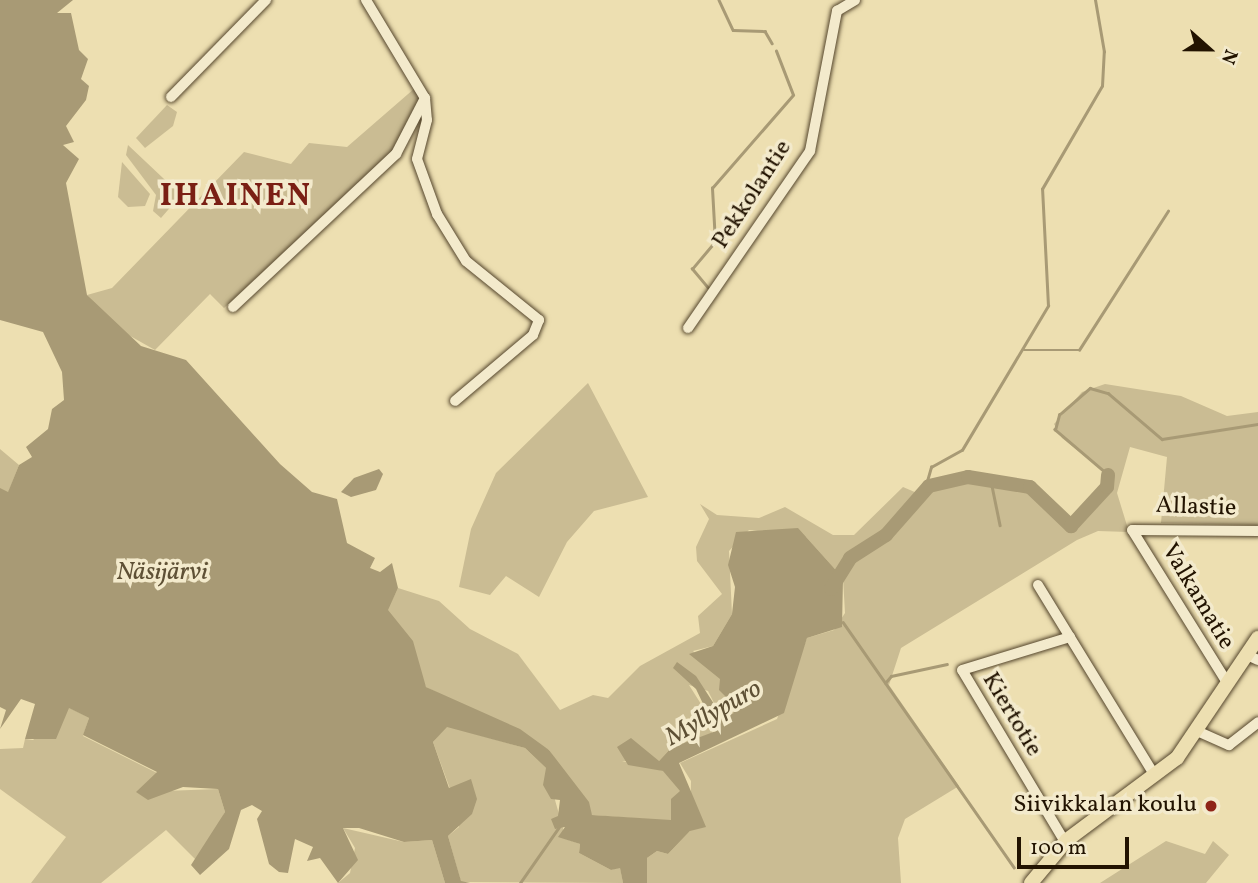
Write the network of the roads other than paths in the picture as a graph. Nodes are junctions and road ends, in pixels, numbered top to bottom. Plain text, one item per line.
1 (266, 0) edge
2 (366, 0) edge
3 (855, 0) edge
4 (170, 97) dead end
5 (425, 98) junction
6 (233, 307) dead end
7 (688, 328) dead end
8 (455, 401) dead end
9 (1132, 530) joint
10 (1258, 531) edge
11 (1038, 585) dead end
12 (1070, 638) junction
13 (1258, 638) edge
14 (1252, 658) edge
15 (1228, 684) junction
16 (1258, 722) edge
17 (1197, 731) junction
18 (1155, 776) junction
19 (1065, 842) junction
20 (1031, 883) edge

1 - 4 street
2 - 5 street
3 - 7 street, Pekkolantie
5 - 6 street
5 - 8 street
9 - 10 street, Allastie
9 - 15 street, Valkamatie
11 - 12 street
12 - 18 street
12 - 19 street, Kiertotie
13 - 14 main road
14 - 15 main road
15 - 17 main road
16 - 17 street
17 - 18 main road
18 - 19 main road
19 - 20 main road

